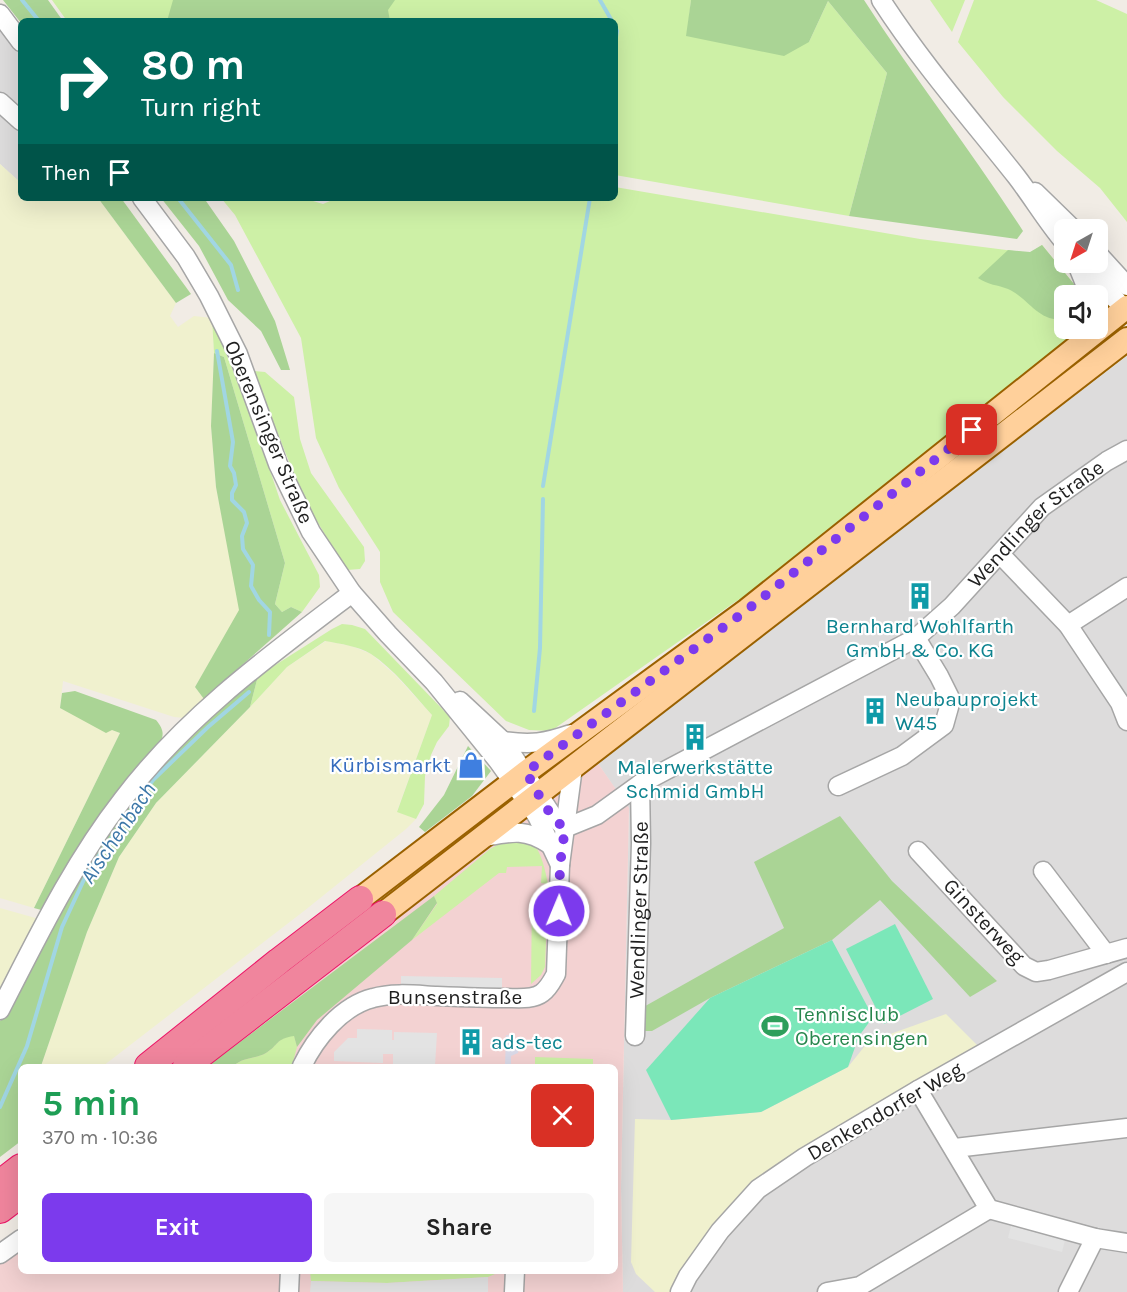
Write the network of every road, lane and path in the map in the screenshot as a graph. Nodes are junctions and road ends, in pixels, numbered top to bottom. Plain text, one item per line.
1 (881, 0) edge
2 (0, 15) edge
3 (18, 38) edge
4 (0, 102) edge
5 (18, 118) edge
6 (1017, 178) junction
7 (144, 201) edge
8 (1063, 219) edge
9 (1054, 231) edge
10 (1108, 259) edge
11 (1108, 265) edge
12 (1127, 266) edge
13 (1093, 273) edge
14 (1127, 286) edge
15 (1126, 310) edge
16 (1108, 321) edge
17 (1080, 339) edge
18 (1127, 339) edge
19 (1127, 450) edge
20 (1000, 554) junction
21 (1127, 586) edge
22 (352, 593) junction
23 (1068, 625) junction
24 (916, 638) junction
25 (434, 682) junction
26 (1123, 701) edge
27 (1127, 721) edge
28 (583, 730) junction
29 (503, 741) junction
30 (573, 767) junction
31 (520, 777) junction
32 (640, 784) junction
33 (838, 786) dead end
34 (534, 798) junction
35 (565, 828) junction
36 (482, 837) junction
37 (549, 844) junction
38 (918, 851) dead end
39 (560, 865) junction
40 (1043, 871) dead end
41 (360, 899) joint
42 (383, 914) joint
43 (1127, 948) edge
44 (1106, 954) junction
45 (1127, 972) edge
46 (0, 1010) edge
47 (635, 1036) dead end
48 (150, 1064) edge
49 (189, 1064) edge
50 (303, 1064) edge
51 (918, 1090) junction
52 (1127, 1128) edge
53 (954, 1148) junction
54 (18, 1169) edge
55 (0, 1183) edge
56 (18, 1196) edge
57 (990, 1209) junction
58 (0, 1210) edge
59 (1095, 1238) junction
60 (18, 1241) edge
61 (1127, 1243) edge
62 (0, 1254) edge
63 (290, 1274) edge
64 (515, 1274) edge
65 (290, 1292) edge
66 (514, 1292) edge
67 (680, 1292) edge
68 (827, 1292) edge
69 (1068, 1292) edge

1 - 6 street
2 - 3 street
4 - 5 street
6 - 8 street
6 - 9 street
7 - 22 street, Oberensinger Straße
10 - 12 street
11 - 14 street
13 - 15 street
15 - 16 main road
17 - 28 main road
18 - 30 main road
19 - 20 street, Wendlinger Straße
20 - 23 street
20 - 24 street, Wendlinger Straße
21 - 23 street
22 - 25 street, Oberensinger Straße
22 - 46 street
23 - 26 street
24 - 32 street, Wendlinger Straße
24 - 33 street
25 - 29 street, Oberensinger Straße
25 - 31 street, Oberensinger Straße
26 - 27 street
28 - 29 street
28 - 31 main road
29 - 31 street, Oberensinger Straße
30 - 34 main road
30 - 35 street, Bunsenstraße
31 - 34 street
31 - 41 main road
32 - 35 street, Wendlinger Straße
32 - 47 street, Wendlinger Straße
34 - 35 street
34 - 36 main road
34 - 37 street, Bunsenstraße
35 - 39 street, Bunsenstraße
36 - 37 street
36 - 42 main road
37 - 39 street, Bunsenstraße
38 - 44 street, Ginsterweg
39 - 50 street, Bunsenstraße
40 - 44 street
41 - 48 highway
42 - 49 highway
43 - 44 street, Ginsterweg
45 - 51 street, Denkendorfer Weg
51 - 53 street
51 - 67 street, Denkendorfer Weg
52 - 53 street
53 - 57 street
54 - 55 highway
56 - 58 highway
57 - 59 street
57 - 68 street
59 - 61 street
59 - 69 street
60 - 62 street
63 - 65 street
64 - 66 street

